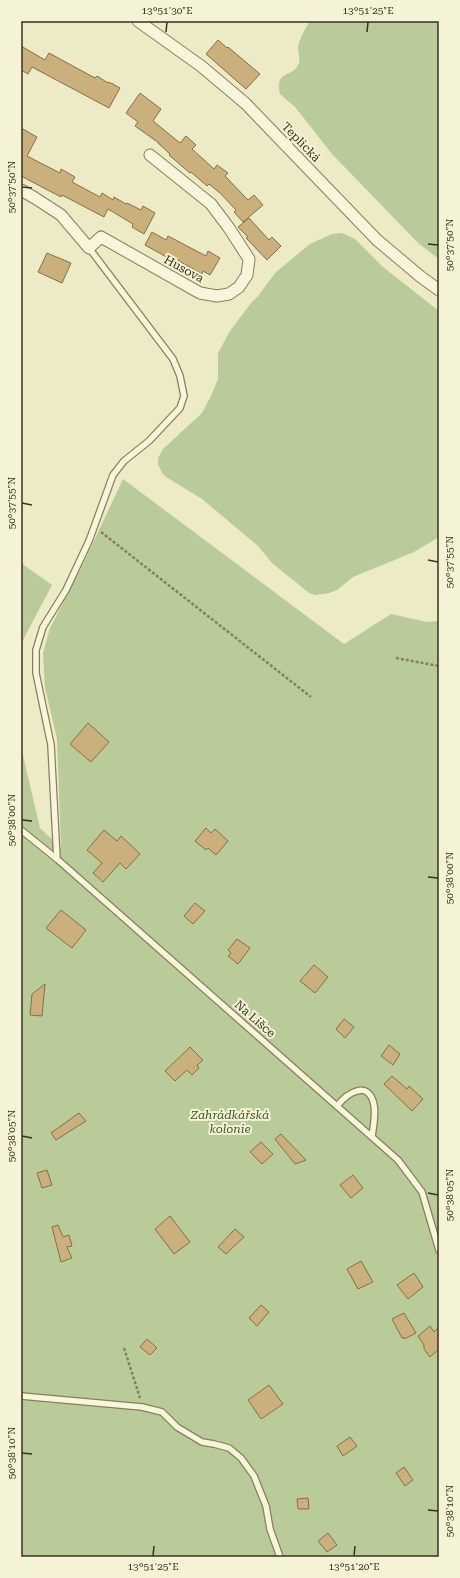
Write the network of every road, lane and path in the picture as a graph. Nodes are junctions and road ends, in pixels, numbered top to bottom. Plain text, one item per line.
1 (138, 21) edge
2 (150, 155) dead end
3 (21, 190) edge
4 (89, 248) junction
5 (439, 290) edge
6 (95, 527) junction
7 (396, 658) dead end
8 (439, 666) edge
9 (311, 697) dead end
10 (21, 830) edge
11 (57, 859) junction
12 (337, 1106) junction
13 (372, 1137) junction
14 (439, 1250) edge
15 (124, 1348) dead end
16 (21, 1396) edge
17 (140, 1400) joint
18 (142, 1407) junction
19 (280, 1557) edge

1 - 5 street, Teplická
2 - 4 street, Husova
3 - 4 street
4 - 6 lane
6 - 9 path
6 - 11 lane
7 - 8 path
10 - 11 lane, Na Lišce
11 - 12 lane, Na Lišce
12 - 13 lane, Na Lišce
12 - 13 lane
13 - 14 lane, Na Lišce
15 - 17 path
16 - 18 lane
17 - 18 lane
18 - 19 lane

